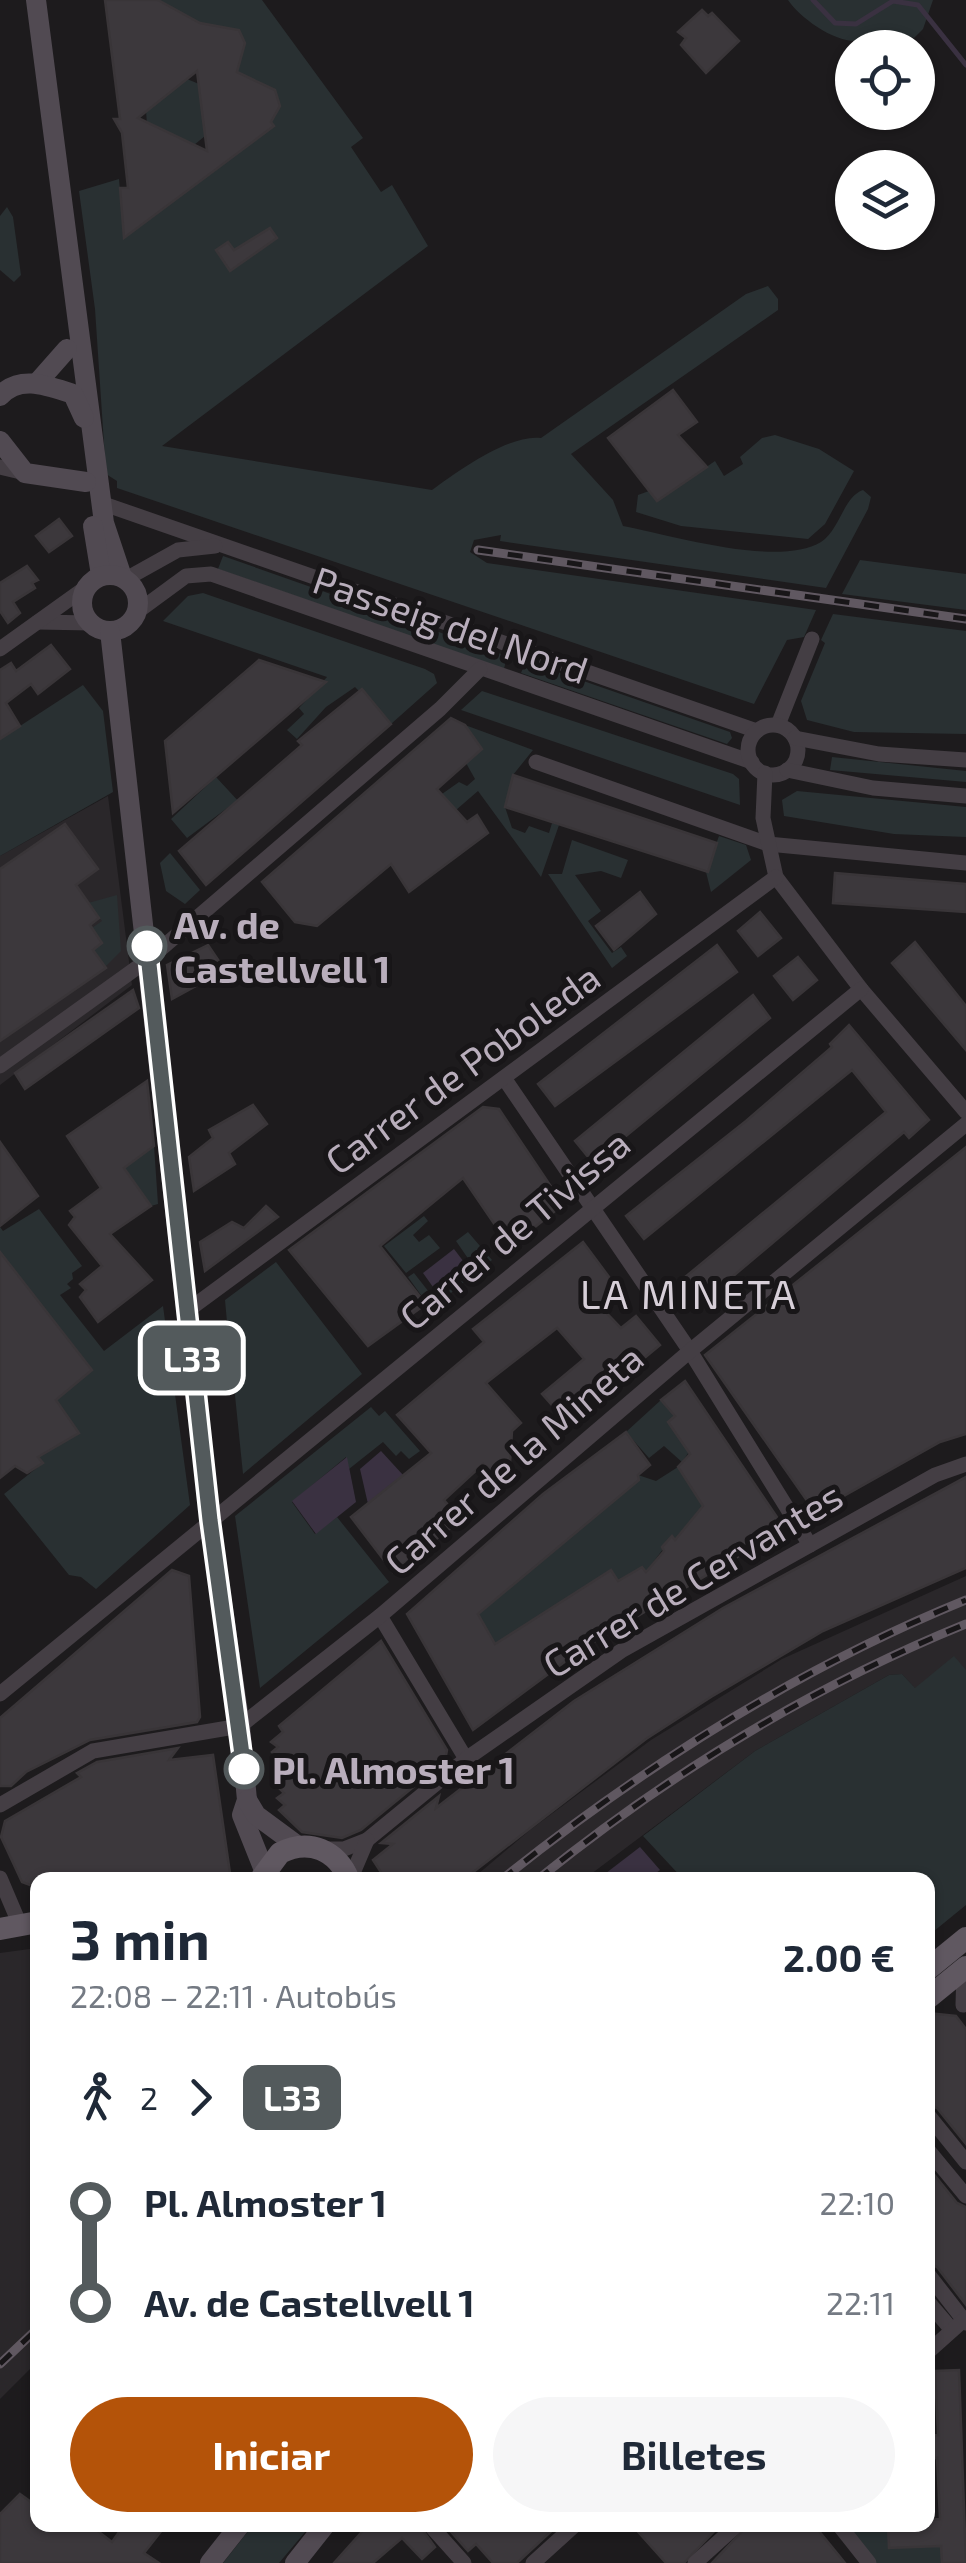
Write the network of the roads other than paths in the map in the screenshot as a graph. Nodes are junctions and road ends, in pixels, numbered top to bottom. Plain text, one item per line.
1 (33, 2) edge
2 (59, 201) junction
3 (67, 349) junction
4 (37, 383) junction
5 (73, 394) junction
6 (0, 396) edge
7 (0, 441) edge
8 (0, 467) edge
9 (25, 473) junction
10 (96, 491) junction
11 (224, 546) junction
12 (109, 580) junction
13 (137, 612) junction
14 (38, 622) junction
15 (100, 627) junction
16 (812, 639) dead end
17 (0, 649) edge
18 (480, 669) junction
19 (778, 726) junction
20 (757, 732) junction
21 (795, 738) junction
22 (966, 760) edge
23 (536, 762) dead end
24 (759, 768) junction
25 (787, 770) junction
26 (966, 796) edge
27 (768, 844) junction
28 (966, 863) edge
29 (776, 877) junction
30 (148, 959) junction
31 (861, 988) junction
32 (0, 1066) edge
33 (504, 1078) junction
34 (966, 1112) edge
35 (966, 1124) edge
36 (591, 1206) junction
37 (187, 1311) junction
38 (690, 1351) junction
39 (966, 1464) edge
40 (210, 1520) junction
41 (810, 1545) junction
42 (380, 1616) junction
43 (0, 1694) edge
44 (240, 1726) junction
45 (466, 1759) junction
46 (247, 1800) junction
47 (0, 1806) edge
48 (367, 1840) junction
49 (298, 1846) junction
50 (324, 1850) junction
51 (261, 1872) edge
52 (264, 1872) edge
53 (346, 1872) edge
54 (353, 1872) edge
55 (0, 1878) edge
56 (19, 1925) edge
57 (966, 1938) edge
58 (935, 1963) edge
59 (965, 1968) edge
60 (935, 1992) edge
61 (935, 1998) edge
62 (964, 2007) edge
63 (935, 2124) edge
64 (935, 2158) edge
65 (966, 2162) edge
66 (966, 2196) edge
67 (935, 2284) edge
68 (935, 2306) edge
69 (962, 2322) edge
70 (935, 2346) edge
71 (234, 2532) edge
72 (319, 2532) edge
73 (436, 2532) edge
74 (567, 2532) edge
75 (729, 2532) edge
76 (845, 2532) edge
77 (210, 2563) edge
78 (294, 2563) edge
79 (464, 2563) edge
80 (534, 2563) edge
81 (696, 2563) edge
82 (869, 2563) edge

1 - 2 street
2 - 3 street
2 - 10 street
3 - 4 street
3 - 5 street
4 - 5 street
4 - 6 street
5 - 10 street
7 - 9 street
8 - 9 street
9 - 10 street
10 - 11 street, Passeig del Nord
10 - 12 street
11 - 12 street, Passeig del Nord
11 - 20 street, Passeig del Nord
12 - 13 street
12 - 14 street, Passeig del Nord
12 - 15 street
13 - 15 street
13 - 18 street, Passeig del Nord
14 - 15 street
14 - 17 street, Passeig del Nord
15 - 30 street
16 - 19 street
18 - 24 street, Passeig del Nord
18 - 30 street
19 - 20 street
19 - 21 street
20 - 24 street
21 - 22 street
21 - 25 street
23 - 27 street
24 - 25 street
24 - 27 street
25 - 26 street
27 - 28 street
27 - 29 street
29 - 31 street
29 - 33 street, Carrer de Poboleda
30 - 32 street
30 - 37 street
31 - 34 street
31 - 36 street, Carrer de Tivissa
33 - 36 street
33 - 37 street, Carrer de Poboleda
35 - 38 street, Carrer de la Mineta
36 - 38 street
36 - 40 street, Carrer de Tivissa
37 - 40 street
38 - 41 street
38 - 42 street, Carrer de la Mineta
39 - 41 street, Carrer de Cervantes
40 - 43 street, Carrer de Tivissa
40 - 44 street
41 - 45 street, Carrer de Cervantes
42 - 44 street, Carrer de la Mineta
42 - 45 street
44 - 46 street
44 - 47 street
45 - 48 street, Carrer de Cervantes
46 - 49 street
46 - 51 street
48 - 50 street, Carrer de Cervantes
48 - 54 street, Carrer de Cervantes
49 - 50 main road
49 - 52 main road
50 - 53 main road
55 - 56 street
57 - 58 main road
59 - 60 main road
59 - 62 street
61 - 62 street
63 - 65 street
64 - 66 street
67 - 69 street
68 - 69 street
69 - 70 street
71 - 77 street
72 - 78 street
73 - 79 street
74 - 80 street
75 - 81 street
76 - 82 street

